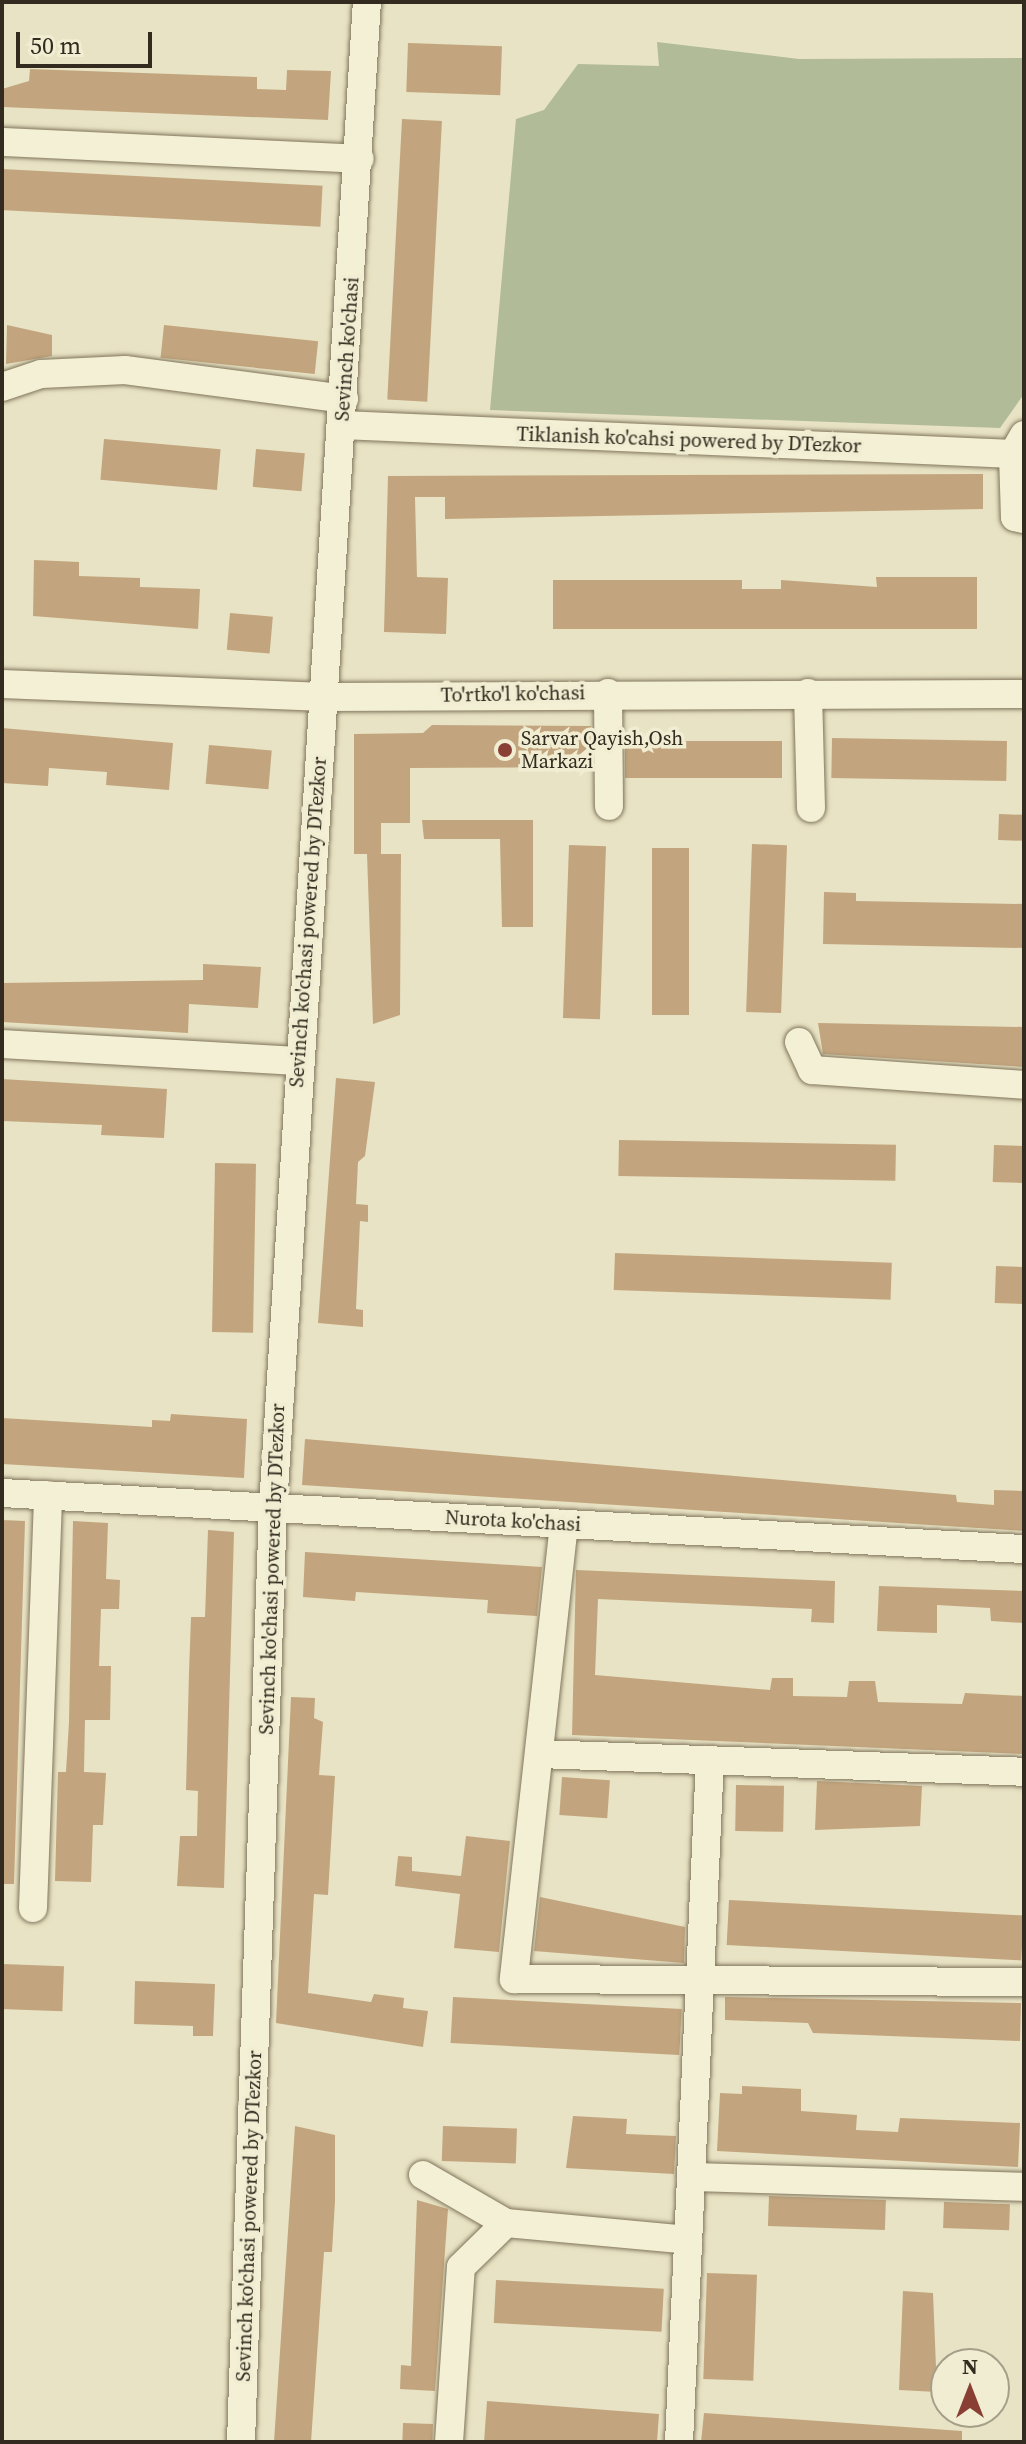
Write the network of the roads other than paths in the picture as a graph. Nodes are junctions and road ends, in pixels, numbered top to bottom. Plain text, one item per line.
1 (367, 2) edge
2 (2, 142) edge
3 (360, 159) junction
4 (2, 387) edge
5 (343, 412) junction
6 (1019, 444) edge
7 (1024, 519) edge
8 (2, 684) edge
9 (608, 693) junction
10 (808, 693) junction
11 (1024, 694) edge
12 (325, 697) junction
13 (609, 806) dead end
14 (811, 808) dead end
15 (799, 1042) dead end
16 (2, 1044) edge
17 (297, 1061) junction
18 (1024, 1085) edge
19 (2, 1493) edge
20 (48, 1495) junction
21 (273, 1507) junction
22 (564, 1524) junction
23 (1024, 1549) edge
24 (539, 1754) junction
25 (710, 1760) junction
26 (1024, 1772) edge
27 (33, 1908) dead end
28 (1024, 1982) edge
29 (700, 1985) junction
30 (423, 2175) dead end
31 (691, 2177) junction
32 (1024, 2187) edge
33 (506, 2223) junction
34 (688, 2240) junction
35 (241, 2442) edge
36 (449, 2442) edge
37 (679, 2442) edge

1 - 3 street, Sevinch ko'chasi
2 - 3 street
3 - 5 street, Sevinch ko'chasi
4 - 5 street, Tiklanish ko'cahsi powered by DTezkor
5 - 6 street, Tiklanish ko'cahsi powered by DTezkor
5 - 12 street, Sevinch ko'chasi
6 - 7 street
8 - 12 street, To'rtko'l ko'chasi
9 - 10 street, To'rtko'l ko'chasi
9 - 12 street, To'rtko'l ko'chasi
9 - 13 street
10 - 11 street, To'rtko'l ko'chasi
10 - 14 street
12 - 17 street, Sevinch ko'chasi powered by DTezkor
15 - 18 street
16 - 17 street
17 - 21 street, Sevinch ko'chasi powered by DTezkor
19 - 20 street, Nurota ko'chasi
20 - 21 street, Nurota ko'chasi
20 - 27 street
21 - 22 street, Nurota ko'chasi
21 - 35 street, Sevinch ko'chasi powered by DTezkor
22 - 23 street, Nurota ko'chasi
22 - 24 street
24 - 25 street
24 - 29 street
25 - 26 street
25 - 29 street
28 - 29 street
29 - 31 street
30 - 33 street
31 - 32 street
31 - 34 street
33 - 34 street
33 - 36 street
34 - 37 street

